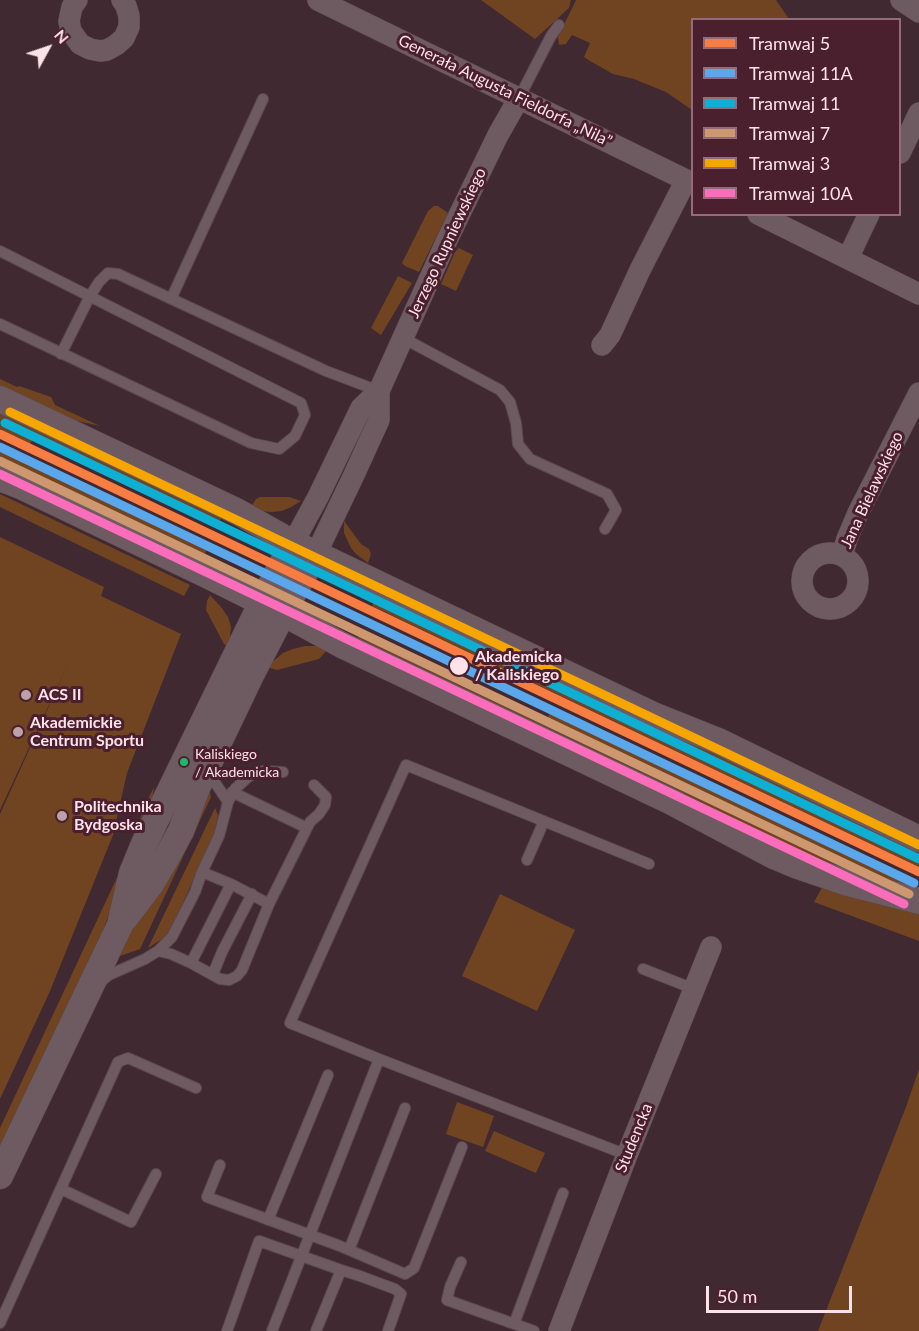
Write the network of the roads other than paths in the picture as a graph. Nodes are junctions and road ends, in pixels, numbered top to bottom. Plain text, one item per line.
1 (77, 0) edge
2 (122, 0) edge
3 (318, 0) edge
4 (901, 0) edge
5 (919, 12) edge
6 (559, 25) dead end
7 (519, 98) junction
8 (263, 99) dead end
9 (919, 113) edge
10 (901, 151) edge
11 (689, 181) edge
12 (762, 216) edge
13 (868, 216) edge
14 (0, 251) edge
15 (848, 258) junction
16 (919, 294) edge
17 (90, 296) junction
18 (171, 299) junction
19 (0, 324) edge
20 (403, 338) junction
21 (602, 345) dead end
22 (61, 354) junction
23 (379, 391) junction
24 (919, 393) edge
25 (0, 399) edge
26 (0, 478) edge
27 (605, 529) dead end
28 (293, 543) junction
29 (316, 554) junction
30 (842, 555) dead end
31 (272, 607) junction
32 (205, 771) junction
33 (283, 772) dead end
34 (314, 785) dead end
35 (230, 797) junction
36 (544, 821) junction
37 (308, 828) junction
38 (919, 839) edge
39 (527, 860) dead end
40 (649, 864) dead end
41 (202, 872) junction
42 (231, 884) junction
43 (252, 894) junction
44 (919, 902) edge
45 (269, 904) junction
46 (120, 925) junction
47 (711, 947) dead end
48 (158, 951) junction
49 (191, 963) junction
50 (643, 969) dead end
51 (213, 974) junction
52 (694, 989) junction
53 (90, 990) junction
54 (379, 1059) junction
55 (328, 1075) dead end
56 (196, 1088) dead end
57 (405, 1108) dead end
58 (462, 1147) dead end
59 (627, 1155) junction
60 (220, 1165) dead end
61 (156, 1174) dead end
62 (0, 1176) edge
63 (61, 1190) junction
64 (562, 1193) dead end
65 (268, 1220) junction
66 (309, 1235) junction
67 (350, 1250) junction
68 (302, 1255) junction
69 (461, 1262) dead end
70 (341, 1270) junction
71 (0, 1323) edge
72 (514, 1324) junction
73 (227, 1331) edge
74 (272, 1331) edge
75 (316, 1331) edge
76 (388, 1331) edge
77 (534, 1331) edge
78 (559, 1331) edge

1 - 2 street
3 - 7 street, Generała Augusta Fieldorfa „Nila”
4 - 5 street
6 - 7 lane
7 - 11 street, Generała Augusta Fieldorfa „Nila”
7 - 20 street, Jerzego Rupniewskiego
8 - 18 lane
9 - 10 street
11 - 21 street
12 - 15 street
13 - 15 street
14 - 17 lane
15 - 16 street
17 - 18 lane
17 - 22 lane
17 - 22 lane
18 - 23 lane
19 - 22 lane
20 - 23 street, Jerzego Rupniewskiego
20 - 27 lane
23 - 28 street, Jerzego Rupniewskiego
23 - 29 street, Jerzego Rupniewskiego
24 - 30 street, Jana Bielawskiego
25 - 28 street
26 - 31 street
28 - 29 street
28 - 31 street
29 - 31 street, Jerzego Rupniewskiego
29 - 38 street
31 - 32 street
31 - 44 street
31 - 46 street
32 - 35 lane
32 - 46 street
33 - 35 lane
34 - 37 lane
35 - 37 lane
35 - 41 lane
36 - 39 lane
36 - 40 lane
36 - 54 lane
37 - 45 lane
41 - 42 lane
41 - 48 lane
42 - 43 lane
42 - 49 lane
43 - 45 lane
43 - 51 lane
45 - 51 lane
46 - 53 street
47 - 52 street, Studencka
48 - 49 lane
48 - 53 lane
49 - 51 lane
50 - 52 lane
52 - 59 street, Studencka
53 - 62 street
54 - 59 lane
54 - 66 lane
55 - 65 lane
56 - 63 lane
57 - 67 lane
58 - 67 lane
59 - 78 street, Studencka
60 - 65 lane
61 - 63 lane
63 - 71 lane
64 - 72 lane
65 - 66 lane
66 - 67 lane
66 - 68 lane
68 - 70 lane
68 - 73 lane
68 - 74 lane
69 - 72 lane
70 - 75 lane
70 - 76 lane
72 - 77 lane

